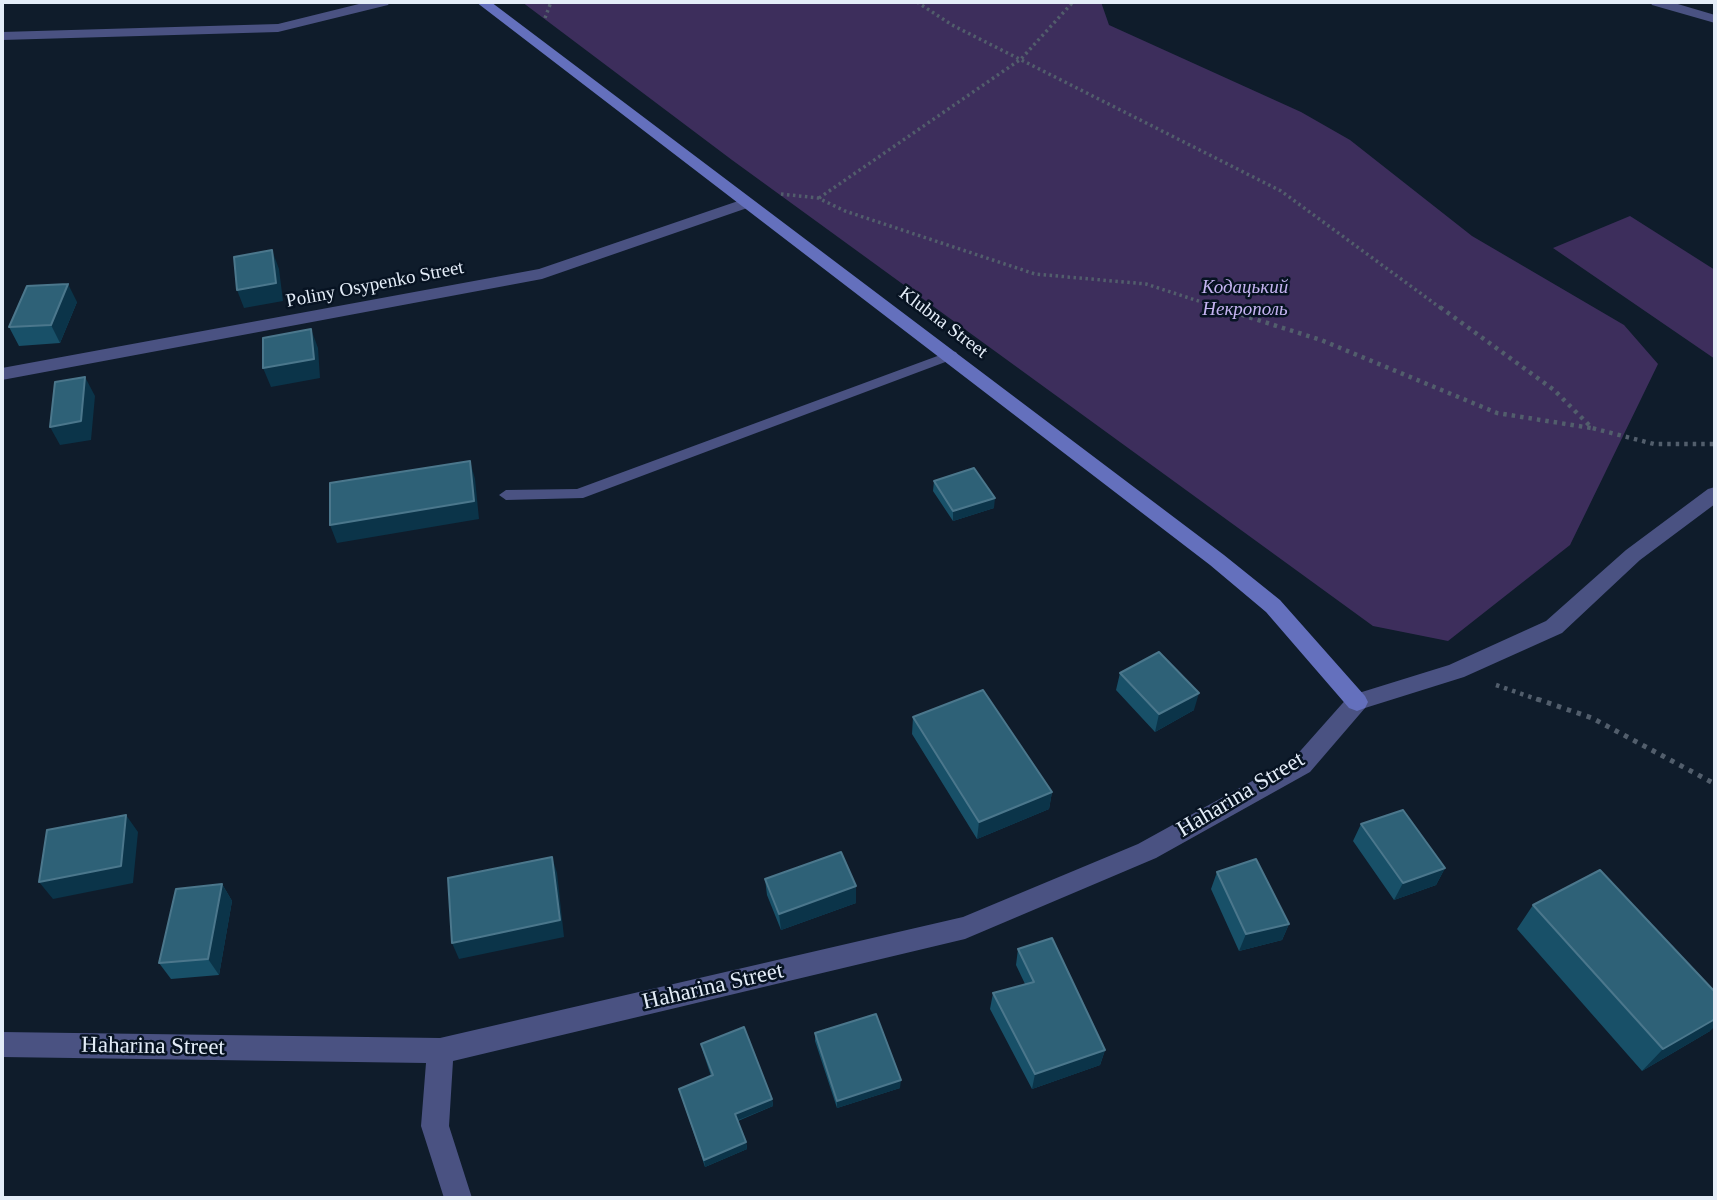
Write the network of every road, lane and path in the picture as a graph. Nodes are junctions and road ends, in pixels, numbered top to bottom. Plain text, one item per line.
1 (383, 2) edge
2 (483, 2) edge
3 (917, 2) edge
4 (1073, 2) edge
5 (1657, 2) edge
6 (1715, 19) edge
7 (2, 36) edge
8 (1021, 59) junction
9 (818, 198) junction
10 (747, 203) junction
11 (951, 355) junction
12 (2, 374) edge
13 (1592, 428) junction
14 (1715, 444) edge
15 (1715, 494) edge
16 (506, 495) dead end
17 (1456, 671) junction
18 (1357, 702) junction
19 (1715, 784) edge
20 (2, 1045) edge
21 (440, 1051) junction
22 (458, 1198) edge

1 - 7 street
2 - 10 street, Klubna Street
3 - 8 path
4 - 8 path
5 - 6 street
8 - 9 path
8 - 13 path
9 - 10 path
9 - 13 path
10 - 11 street, Klubna Street
10 - 12 street, Poliny Osypenko Street
11 - 16 lane
11 - 18 street, Klubna Street
13 - 14 path
15 - 17 street
17 - 18 street
17 - 19 path
18 - 21 street, Haharina Street
20 - 21 street, Haharina Street
21 - 22 street

